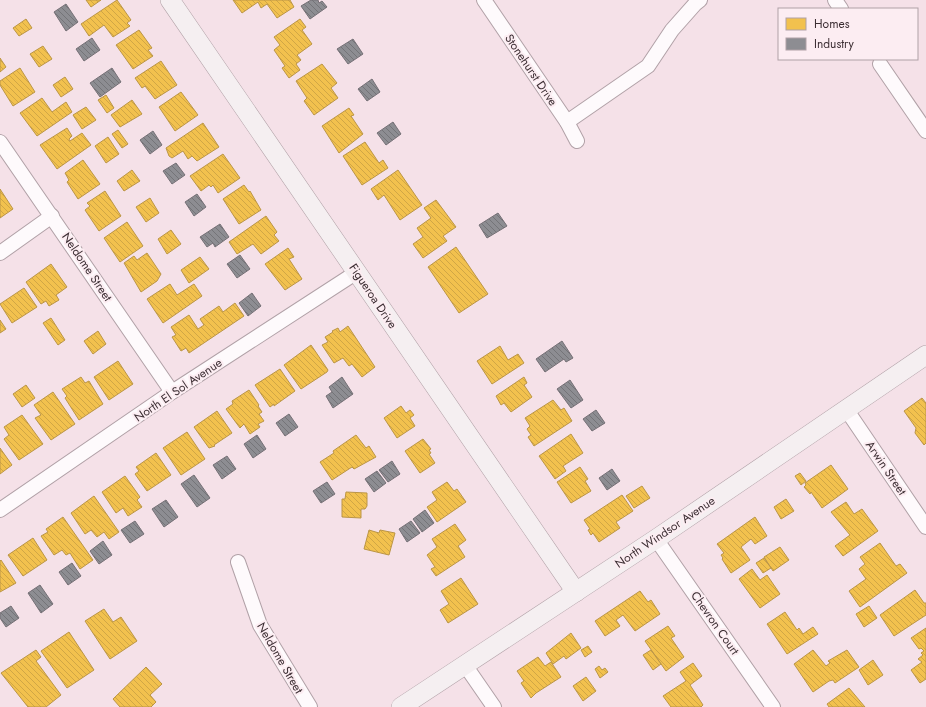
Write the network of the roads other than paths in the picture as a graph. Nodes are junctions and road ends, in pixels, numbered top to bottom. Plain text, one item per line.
1 (170, 0) edge
2 (484, 0) edge
3 (700, 0) edge
4 (880, 64) dead end
5 (567, 122) junction
6 (926, 131) edge
7 (577, 141) dead end
8 (0, 142) edge
9 (52, 216) junction
10 (0, 253) edge
11 (357, 272) junction
12 (926, 355) edge
13 (172, 392) junction
14 (846, 409) junction
15 (0, 510) edge
16 (926, 527) edge
17 (656, 539) junction
18 (238, 562) dead end
19 (576, 592) junction
20 (465, 665) junction
21 (310, 707) edge
22 (401, 707) edge
23 (494, 707) edge
24 (773, 707) edge

1 - 11 street, Figueroa Drive
2 - 5 street, Stonehurst Drive
3 - 5 street
4 - 6 street
5 - 7 street, Stonehurst Drive
8 - 9 street, Neldome Street
9 - 10 street
9 - 13 street, Neldome Street
11 - 13 street, North El Sol Avenue
11 - 19 street, Figueroa Drive
12 - 14 street, North Windsor Avenue
13 - 15 street, North El Sol Avenue
14 - 16 street, Arwin Street
14 - 17 street, North Windsor Avenue
17 - 19 street, North Windsor Avenue
17 - 24 street, Chevron Court
18 - 21 street, Neldome Street
19 - 20 street, North Windsor Avenue
20 - 22 street, North Windsor Avenue
20 - 23 street

